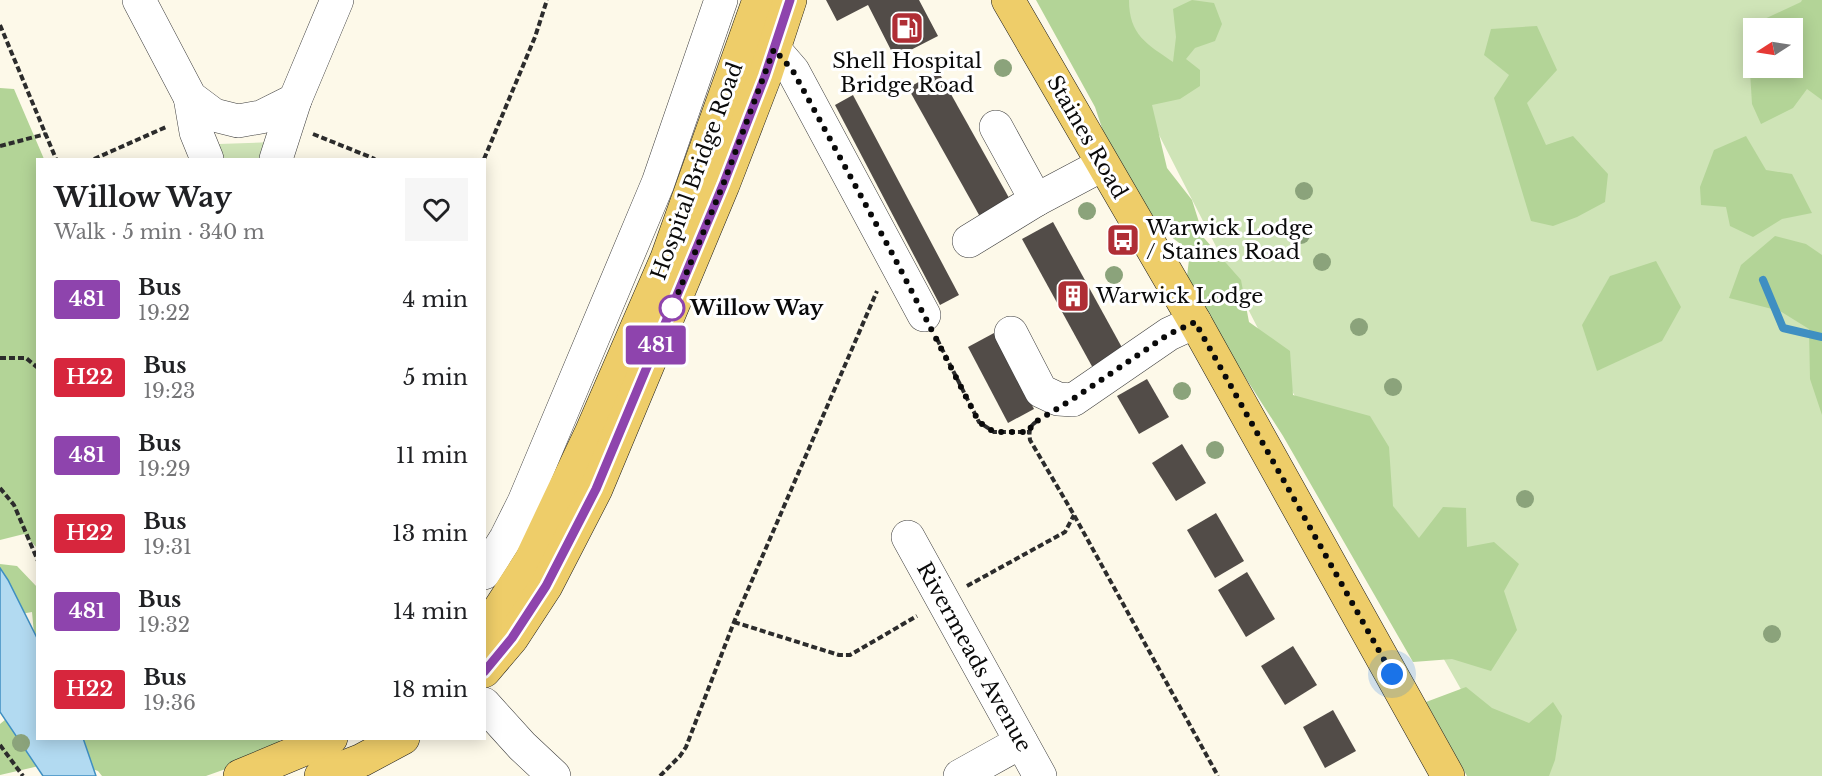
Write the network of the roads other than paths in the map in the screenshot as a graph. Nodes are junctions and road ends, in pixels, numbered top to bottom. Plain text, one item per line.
1 (139, 0) edge
2 (337, 0) edge
3 (720, 0) edge
4 (759, 0) edge
5 (790, 0) edge
6 (1008, 0) edge
7 (703, 55) junction
8 (758, 63) junction
9 (191, 107) junction
10 (291, 112) junction
11 (996, 127) dead end
12 (207, 158) edge
13 (276, 158) edge
14 (1102, 165) junction
15 (1036, 200) junction
16 (969, 241) dead end
17 (924, 315) road end
18 (1195, 322) junction
19 (1011, 333) dead end
20 (908, 537) dead end
21 (486, 570) edge
22 (486, 626) edge
23 (486, 670) edge
24 (486, 706) edge
25 (327, 740) edge
26 (399, 740) edge
27 (1021, 741) junction
28 (297, 756) edge
29 (240, 776) edge
30 (321, 776) edge
31 (554, 776) edge
32 (960, 776) edge
33 (1040, 776) edge
34 (1448, 776) edge

1 - 9 street
2 - 10 street
3 - 7 street
4 - 8 main road, Hospital Bridge Road
5 - 8 main road, Hospital Bridge Road
6 - 14 main road, Staines Road
7 - 8 street
7 - 21 street
8 - 17 street
8 - 22 main road, Hospital Bridge Road
8 - 23 main road, Hospital Bridge Road
9 - 10 street
9 - 12 street
10 - 13 street
11 - 15 street
14 - 15 street
14 - 18 main road, Staines Road
15 - 16 street
18 - 19 street
18 - 34 main road, Staines Road
20 - 27 street, Rivermeads Avenue
24 - 31 street
25 - 28 main road
26 - 30 main road
27 - 32 street
27 - 33 street, Rivermeads Avenue
28 - 29 main road

